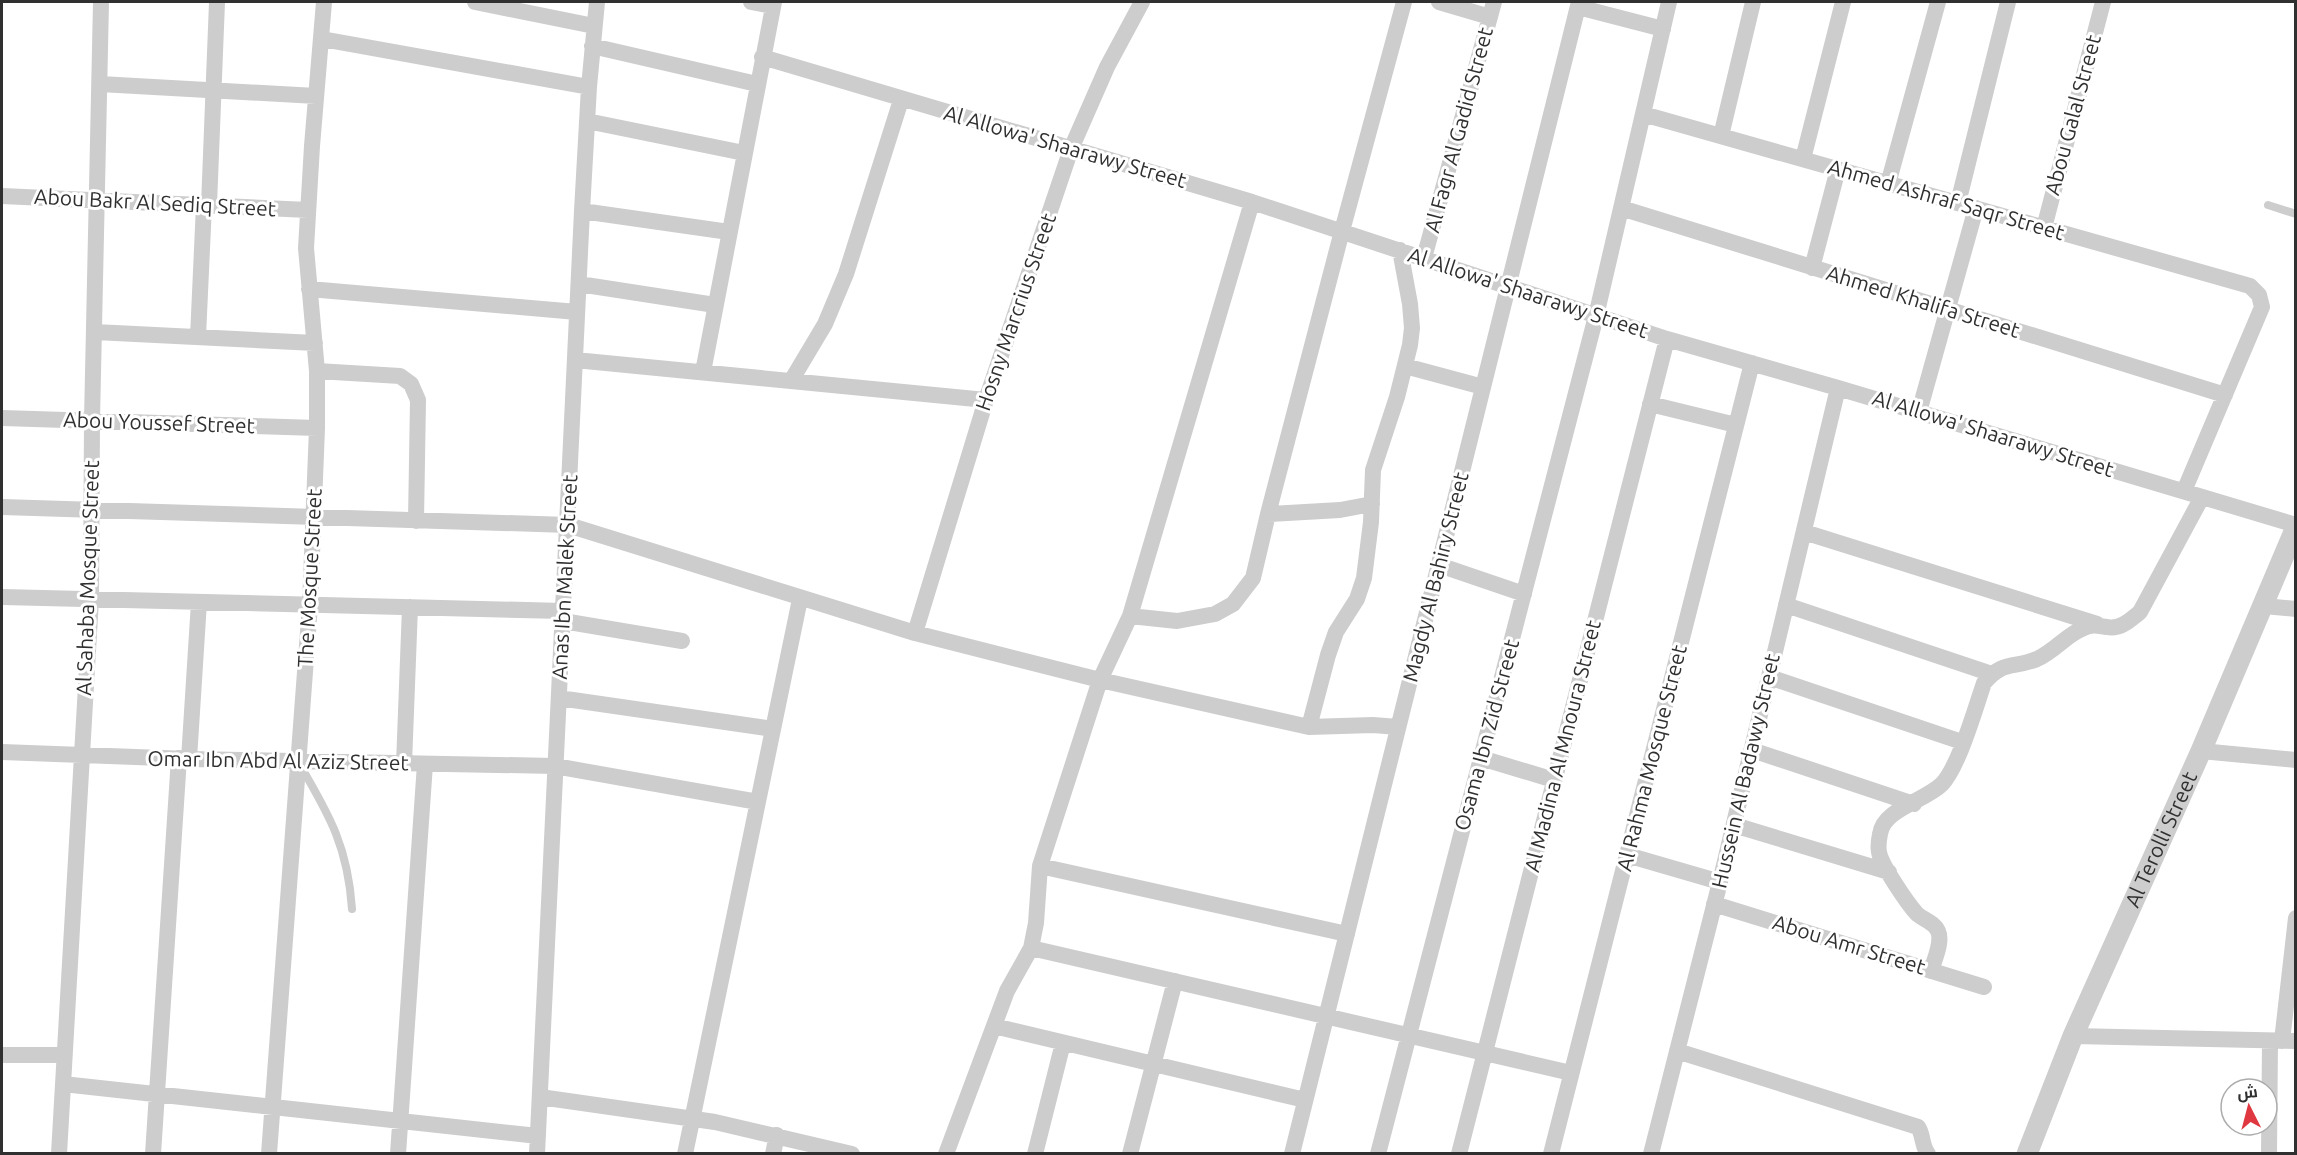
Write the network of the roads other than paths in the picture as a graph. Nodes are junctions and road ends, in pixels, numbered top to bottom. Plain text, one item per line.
1 (101, 2) edge
2 (217, 2) edge
3 (324, 2) edge
4 (475, 2) edge
5 (597, 2) edge
6 (751, 2) edge
7 (1142, 2) edge
8 (1404, 2) edge
9 (1439, 2) edge
10 (1669, 2) edge
11 (1753, 2) edge
12 (1843, 2) edge
13 (1938, 2) edge
14 (2008, 2) edge
15 (2103, 2) edge
16 (773, 4) edge
17 (1578, 4) edge
18 (1492, 9) edge
19 (594, 26) junction
20 (1663, 29) junction
21 (322, 39) junction
22 (592, 46) junction
23 (762, 57) junction
24 (100, 84) junction
25 (757, 84) junction
26 (589, 87) junction
27 (213, 90) junction
28 (315, 96) junction
29 (901, 99) junction
30 (1643, 114) junction
31 (587, 121) junction
32 (1721, 136) junction
33 (1071, 149) junction
34 (744, 153) junction
35 (1803, 159) junction
36 (1838, 169) junction
37 (1888, 184) junction
38 (2, 196) edge
39 (98, 200) junction
40 (1252, 202) junction
41 (1958, 203) junction
42 (206, 205) junction
43 (2268, 205) dead end
44 (1621, 208) junction
45 (1976, 208) junction
46 (308, 210) junction
47 (582, 211) junction
48 (2295, 214) edge
49 (2044, 228) junction
50 (729, 231) junction
51 (1342, 231) junction
52 (1400, 250) junction
53 (1424, 258) junction
54 (1812, 268) junction
55 (579, 284) junction
56 (1508, 287) junction
57 (309, 290) junction
58 (715, 305) junction
59 (1948, 309) junction
60 (577, 312) junction
61 (1596, 316) junction
62 (95, 332) junction
63 (198, 337) junction
64 (1667, 339) junction
65 (315, 343) junction
66 (575, 360) junction
67 (1752, 363) junction
68 (1405, 366) junction
69 (317, 371) junction
70 (703, 372) junction
71 (791, 381) junction
72 (1483, 387) junction
73 (1838, 388) junction
74 (2225, 395) junction
75 (986, 400) junction
76 (1650, 404) junction
77 (1919, 412) junction
78 (2, 418) edge
79 (92, 420) junction
80 (1736, 425) junction
81 (317, 428) junction
82 (2184, 491) junction
83 (2202, 497) junction
84 (1372, 504) junction
85 (2, 507) edge
86 (91, 510) junction
87 (1268, 514) junction
88 (313, 518) junction
89 (416, 521) junction
90 (568, 525) junction
91 (2295, 526) edge
92 (1804, 532) junction
93 (1438, 565) junction
94 (1524, 594) junction
95 (2, 597) edge
96 (91, 599) junction
97 (800, 599) junction
98 (199, 602) junction
99 (310, 605) junction
100 (1786, 605) junction
101 (2264, 606) junction
102 (410, 607) junction
103 (2295, 609) edge
104 (563, 616) junction
105 (1130, 616) junction
106 (2097, 624) junction
107 (915, 633) junction
108 (682, 641) dead end
109 (1992, 674) junction
110 (1769, 677) junction
111 (1100, 680) junction
112 (559, 698) junction
113 (1309, 727) junction
114 (1398, 727) junction
115 (773, 729) junction
116 (1962, 742) junction
117 (1752, 750) junction
118 (2201, 751) junction
119 (2, 752) edge
120 (82, 755) junction
121 (1481, 758) junction
122 (184, 759) junction
123 (2295, 760) edge
124 (298, 762) junction
125 (404, 764) junction
126 (424, 764) junction
127 (555, 766) junction
128 (1554, 780) junction
129 (758, 802) junction
130 (1914, 804) junction
131 (1734, 825) junction
132 (1627, 855) junction
133 (1040, 866) junction
134 (1889, 872) junction
135 (1720, 882) junction
136 (1714, 904) junction
137 (352, 909) dead end
138 (2295, 918) edge
139 (1347, 934) junction
140 (1031, 948) junction
141 (1931, 970) junction
142 (1175, 981) junction
143 (1984, 987) dead end
144 (1326, 1016) junction
145 (994, 1026) junction
146 (1409, 1036) junction
147 (2073, 1036) junction
148 (2283, 1041) edge
149 (1063, 1042) junction
150 (1677, 1050) junction
151 (1485, 1053) junction
152 (2, 1055) edge
153 (64, 1055) junction
154 (1154, 1064) junction
155 (1571, 1073) junction
156 (63, 1084) junction
157 (157, 1094) junction
158 (540, 1097) junction
159 (1305, 1101) junction
160 (272, 1107) junction
161 (692, 1119) junction
162 (400, 1121) junction
163 (777, 1135) junction
164 (538, 1136) junction
165 (1135, 1152) edge
166 (59, 1154) edge
167 (153, 1154) edge
168 (269, 1154) edge
169 (398, 1154) edge
170 (537, 1154) edge
171 (685, 1154) edge
172 (773, 1154) edge
173 (852, 1154) edge
174 (946, 1154) edge
175 (1035, 1154) edge
176 (1292, 1154) edge
177 (1378, 1154) edge
178 (1459, 1154) edge
179 (1551, 1154) edge
180 (1651, 1154) edge
181 (1928, 1154) edge
182 (2027, 1154) edge
183 (2268, 1154) edge

1 - 24 street, Al Sahaba Mosque Street
2 - 27 street
3 - 21 street, The Mosque Street
4 - 19 street
5 - 19 street, Anas Ibn Malek Street
6 - 16 street
7 - 33 street, Hosny Marcrius Street
8 - 51 street
9 - 18 street
10 - 20 street, Osama Ibn Zid Street
11 - 32 street
12 - 35 street
13 - 37 street
14 - 41 street
15 - 49 street, Abou Galal Street
16 - 23 street
17 - 20 street
17 - 56 street, Magdy Al Bahiry Street
18 - 53 street, Al Fagr Al Gadid Street
19 - 22 street, Anas Ibn Malek Street
20 - 30 street, Osama Ibn Zid Street
21 - 26 street
21 - 28 street, The Mosque Street
22 - 25 street
22 - 26 street, Anas Ibn Malek Street
23 - 25 street
23 - 29 street, Al Allowa' Shaarawy Street
24 - 27 street
24 - 39 street, Al Sahaba Mosque Street
25 - 34 street
26 - 31 street, Anas Ibn Malek Street
27 - 28 street
27 - 42 street
28 - 46 street, The Mosque Street
29 - 33 street, Al Allowa' Shaarawy Street
29 - 71 street
30 - 32 street, Ahmed Ashraf Saqr Street
30 - 44 street, Osama Ibn Zid Street
31 - 34 street
31 - 47 street, Anas Ibn Malek Street
32 - 35 street, Ahmed Ashraf Saqr Street
33 - 40 street, Al Allowa' Shaarawy Street
33 - 75 street, Hosny Marcrius Street
34 - 50 street
35 - 36 street, Ahmed Ashraf Saqr Street
36 - 37 street, Ahmed Ashraf Saqr Street
36 - 54 street
37 - 41 street, Ahmed Ashraf Saqr Street
38 - 39 street, Abou Bakr Al Sediq Street
39 - 42 street, Abou Bakr Al Sediq Street
39 - 62 street, Al Sahaba Mosque Street
40 - 51 street, Al Allowa' Shaarawy Street
40 - 105 street
41 - 45 street, Ahmed Ashraf Saqr Street
42 - 46 street, Abou Bakr Al Sediq Street
42 - 63 street
43 - 48 lane
44 - 54 street, Ahmed Khalifa Street
44 - 61 street, Osama Ibn Zid Street
45 - 49 street, Ahmed Ashraf Saqr Street
45 - 59 street
46 - 57 street, The Mosque Street
47 - 50 street
47 - 55 street, Anas Ibn Malek Street
49 - 74 street, Ahmed Ashraf Saqr Street
50 - 58 street
51 - 52 street, Al Allowa' Shaarawy Street
51 - 87 street
52 - 53 street, Al Allowa' Shaarawy Street
52 - 68 street
53 - 56 street, Al Allowa' Shaarawy Street
54 - 59 street, Ahmed Khalifa Street
55 - 58 street
55 - 60 street, Anas Ibn Malek Street
56 - 61 street, Al Allowa' Shaarawy Street
56 - 72 street, Magdy Al Bahiry Street
57 - 60 street
57 - 65 street, The Mosque Street
58 - 70 street
59 - 74 street, Ahmed Khalifa Street
59 - 77 street
60 - 66 street, Anas Ibn Malek Street
61 - 64 street, Al Allowa' Shaarawy Street
61 - 94 street, Osama Ibn Zid Street
62 - 63 street
62 - 79 street, Al Sahaba Mosque Street
63 - 65 street
64 - 67 street, Al Allowa' Shaarawy Street
64 - 76 street, Al Madina Al Mnoura Street
65 - 69 street, The Mosque Street
66 - 70 street
66 - 90 street, Anas Ibn Malek Street
67 - 73 street, Al Allowa' Shaarawy Street
67 - 80 street, Al Rahma Mosque Street
68 - 72 street
68 - 84 street
69 - 81 street, The Mosque Street
69 - 89 street
70 - 71 street
71 - 75 street
72 - 93 street, Magdy Al Bahiry Street
73 - 77 street, Al Allowa' Shaarawy Street
73 - 92 street, Hussein Al Badawy Street
74 - 82 street
75 - 107 street, Hosny Marcrius Street
76 - 80 street
76 - 128 street, Al Madina Al Mnoura Street
77 - 82 street, Al Allowa' Shaarawy Street
78 - 79 street, Abou Youssef Street
79 - 81 street, Abou Youssef Street
79 - 86 street, Al Sahaba Mosque Street
80 - 132 street, Al Rahma Mosque Street
81 - 88 street, The Mosque Street
82 - 83 street, Al Allowa' Shaarawy Street
83 - 91 street, Al Allowa' Shaarawy Street
83 - 106 street
84 - 87 street
84 - 113 street
85 - 86 street
86 - 88 street
86 - 96 street, Al Sahaba Mosque Street
87 - 105 street
88 - 89 street
88 - 99 street, The Mosque Street
89 - 90 street
90 - 97 street
90 - 104 street, Anas Ibn Malek Street
91 - 101 street, Al Terolli Street
92 - 100 street, Hussein Al Badawy Street
92 - 106 street
93 - 94 street
93 - 114 street, Magdy Al Bahiry Street
94 - 121 street, Osama Ibn Zid Street
95 - 96 street
96 - 98 street
96 - 120 street, Al Sahaba Mosque Street
97 - 107 street
97 - 115 street
98 - 99 street
98 - 122 street
99 - 102 street
99 - 124 street, The Mosque Street
100 - 109 street
100 - 110 street, Hussein Al Badawy Street
101 - 103 street
101 - 118 street, Al Terolli Street
102 - 104 street
102 - 125 street
104 - 108 street
104 - 112 street, Anas Ibn Malek Street
105 - 111 street
106 - 109 street
107 - 111 street
109 - 116 street
110 - 116 street
110 - 117 street, Hussein Al Badawy Street
111 - 113 street
111 - 133 street
112 - 115 street
112 - 127 street, Anas Ibn Malek Street
113 - 114 street
114 - 139 street, Magdy Al Bahiry Street
115 - 129 street
116 - 130 street
117 - 130 street
117 - 131 street, Hussein Al Badawy Street
118 - 123 street
118 - 147 street, Al Terolli Street
119 - 120 street, Omar Ibn Abd Al Aziz Street
120 - 122 street, Omar Ibn Abd Al Aziz Street
120 - 153 street, Al Sahaba Mosque Street
121 - 128 street
121 - 146 street, Osama Ibn Zid Street
122 - 124 street, Omar Ibn Abd Al Aziz Street
122 - 157 street
124 - 125 street, Omar Ibn Abd Al Aziz Street
124 - 137 lane
124 - 160 street, The Mosque Street
125 - 126 street, Omar Ibn Abd Al Aziz Street
126 - 127 street, Omar Ibn Abd Al Aziz Street
126 - 162 street
127 - 129 street, Omar Ibn Abd Al Aziz Street
127 - 158 street, Anas Ibn Malek Street
128 - 151 street, Al Madina Al Mnoura Street
129 - 161 street
130 - 134 street
131 - 134 street
131 - 135 street, Hussein Al Badawy Street
132 - 135 street
132 - 155 street, Al Rahma Mosque Street
133 - 139 street
133 - 140 street
134 - 141 street
135 - 136 street, Hussein Al Badawy Street
136 - 141 street, Abou Amr Street
136 - 150 street, Hussein Al Badawy Street
138 - 148 street
139 - 144 street, Magdy Al Bahiry Street
140 - 142 street
140 - 145 street
141 - 143 street, Abou Amr Street
142 - 144 street
142 - 154 street
144 - 146 street
144 - 159 street, Magdy Al Bahiry Street
145 - 149 street
145 - 174 street
146 - 151 street
146 - 177 street, Osama Ibn Zid Street
147 - 148 street
147 - 182 street, Al Terolli Street
148 - 183 street
149 - 154 street
149 - 175 street
150 - 180 street, Hussein Al Badawy Street
150 - 181 street
151 - 155 street
151 - 178 street, Al Madina Al Mnoura Street
152 - 153 street
153 - 156 street, Al Sahaba Mosque Street
154 - 159 street
154 - 165 street
155 - 179 street, Al Rahma Mosque Street
156 - 157 street
156 - 166 street, Al Sahaba Mosque Street
157 - 160 street
157 - 167 street
158 - 161 street
158 - 164 street, Anas Ibn Malek Street
159 - 176 street, Magdy Al Bahiry Street
160 - 162 street
160 - 168 street, The Mosque Street
161 - 163 street
161 - 171 street
162 - 164 street
162 - 169 street
163 - 172 street
163 - 173 street
164 - 170 street, Anas Ibn Malek Street

